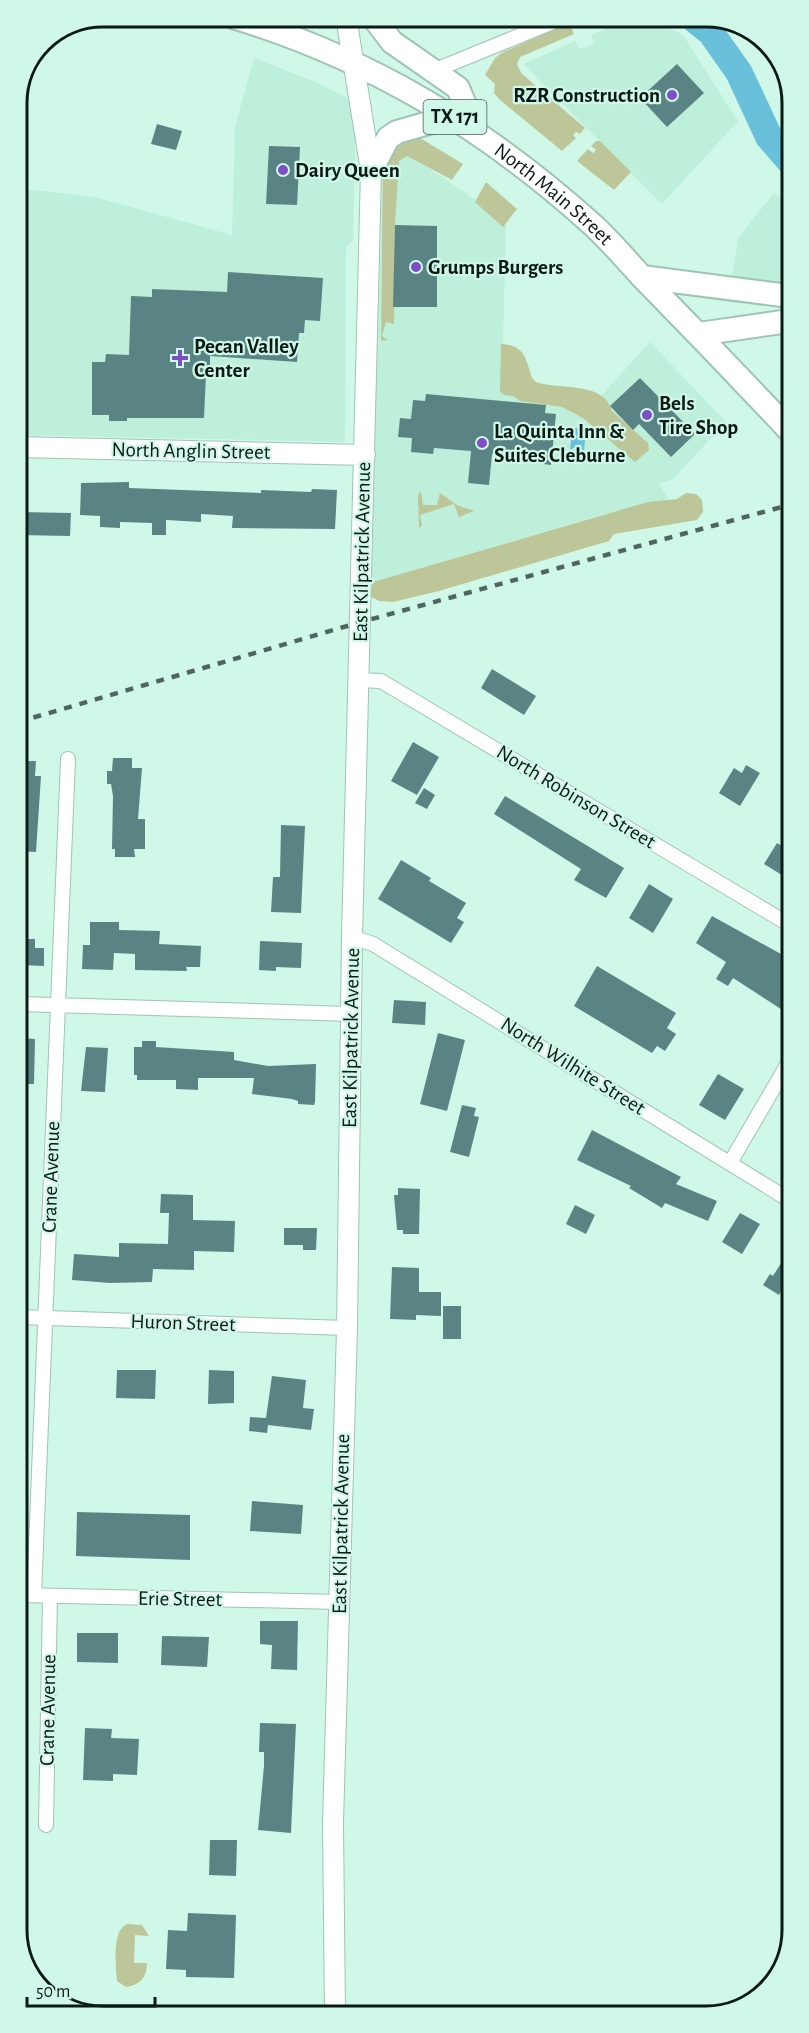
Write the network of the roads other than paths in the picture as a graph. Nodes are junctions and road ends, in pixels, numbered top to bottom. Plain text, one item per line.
1 (267, 27) edge
2 (348, 27) edge
3 (381, 27) edge
4 (541, 27) edge
5 (355, 63) junction
6 (433, 71) junction
7 (453, 116) junction
8 (476, 132) junction
9 (371, 171) junction
10 (642, 277) junction
11 (782, 295) edge
12 (782, 322) edge
13 (699, 334) junction
14 (782, 423) edge
15 (27, 447) edge
16 (365, 455) junction
17 (359, 680) junction
18 (68, 759) dead end
19 (782, 920) edge
20 (352, 937) junction
21 (27, 1004) edge
22 (57, 1006) junction
23 (352, 1014) junction
24 (782, 1074) edge
25 (730, 1163) junction
26 (782, 1195) edge
27 (27, 1317) edge
28 (46, 1318) junction
29 (347, 1328) junction
30 (27, 1595) edge
31 (50, 1596) junction
32 (340, 1602) junction
33 (46, 1825) dead end
34 (335, 2006) edge

1 - 5 main road, North Main Street / TX 171
2 - 5 street, East Kilpatrick Avenue
3 - 6 main road
4 - 6 street
5 - 7 main road, North Main Street / TX 171
5 - 9 street, East Kilpatrick Avenue
6 - 8 main road
7 - 8 main road, North Main Street / TX 171
7 - 9 main road
8 - 10 main road, North Main Street / TX 171
9 - 16 street, East Kilpatrick Avenue
10 - 11 main road
10 - 13 main road, North Main Street / TX 171
12 - 13 main road
13 - 14 main road, North Main Street
15 - 16 street, North Anglin Street
16 - 17 street, East Kilpatrick Avenue
17 - 19 street, North Robinson Street
17 - 20 street, East Kilpatrick Avenue
18 - 22 street, Crane Avenue
20 - 23 street, East Kilpatrick Avenue
20 - 25 street, North Wilhite Street
21 - 22 street
22 - 23 street
22 - 28 street, Crane Avenue
23 - 29 street, East Kilpatrick Avenue
24 - 25 street
25 - 26 street, North Wilhite Street
27 - 28 street, Huron Street
28 - 29 street, Huron Street
28 - 30 street, Crane Avenue
29 - 32 street, East Kilpatrick Avenue
30 - 31 street, Erie Street
31 - 32 street, Erie Street
31 - 33 street, Crane Avenue
32 - 34 street, East Kilpatrick Avenue

